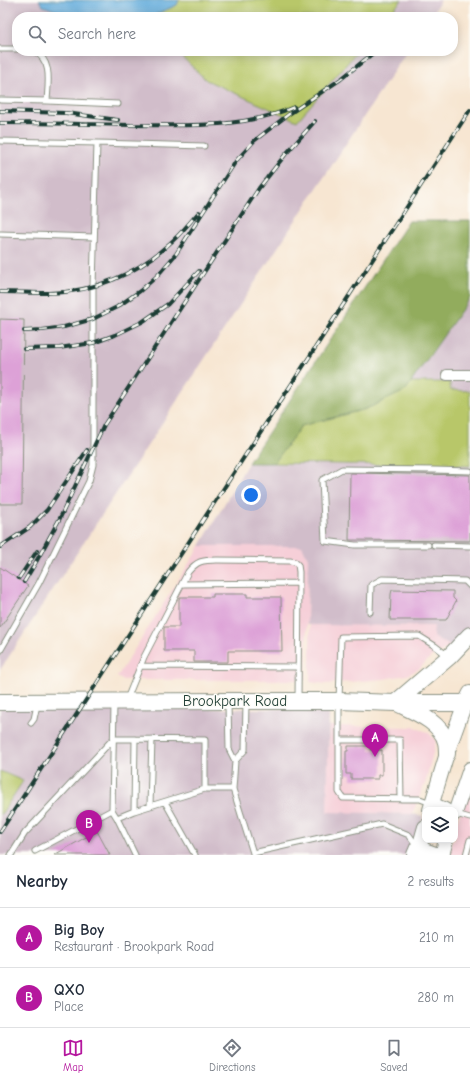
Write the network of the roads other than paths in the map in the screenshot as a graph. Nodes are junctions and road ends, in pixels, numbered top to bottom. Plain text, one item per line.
1 (0, 49) edge
2 (12, 49) edge
3 (42, 56) edge
4 (0, 100) edge
5 (47, 101) junction
6 (118, 104) dead end
7 (0, 141) edge
8 (97, 143) junction
9 (204, 146) dead end
10 (0, 234) edge
11 (94, 237) junction
12 (446, 375) dead end
13 (470, 375) edge
14 (470, 471) edge
15 (470, 546) edge
16 (299, 583) junction
17 (182, 584) junction
18 (470, 586) edge
19 (370, 612) dead end
20 (470, 635) edge
21 (0, 650) edge
22 (449, 657) junction
23 (140, 666) junction
24 (298, 667) junction
25 (468, 700) edge
26 (120, 701) junction
27 (228, 701) junction
28 (246, 701) junction
29 (298, 701) junction
30 (339, 701) junction
31 (0, 702) edge
32 (38, 702) junction
33 (395, 702) junction
34 (31, 723) dead end
35 (113, 739) junction
36 (136, 739) junction
37 (152, 739) junction
38 (339, 740) junction
39 (447, 754) junction
40 (235, 761) junction
41 (469, 777) edge
42 (233, 789) junction
43 (205, 790) junction
44 (400, 799) junction
45 (165, 802) junction
46 (150, 806) junction
47 (431, 807) edge
48 (458, 807) edge
49 (112, 810) junction
50 (134, 811) junction
51 (458, 815) edge
52 (117, 818) junction
53 (470, 818) edge
54 (422, 837) edge
55 (470, 840) edge
56 (445, 843) edge
57 (35, 851) dead end
58 (417, 853) edge
59 (253, 854) edge
60 (11, 855) edge
61 (135, 855) edge
62 (196, 855) edge
63 (438, 855) edge
64 (442, 855) edge
65 (466, 855) edge

1 - 2 lane
3 - 5 lane
4 - 5 lane
5 - 6 lane
7 - 8 lane
8 - 9 lane
8 - 11 lane
10 - 11 lane
11 - 21 lane
12 - 13 street
14 - 15 lane
16 - 17 lane
16 - 17 lane
16 - 24 lane
17 - 23 lane
18 - 19 lane
20 - 22 main road
22 - 30 lane
22 - 33 main road
23 - 24 lane
23 - 26 lane
24 - 29 lane
25 - 33 main road, Brookpark Road
25 - 39 main road
26 - 27 main road, Brookpark Road
26 - 32 main road, Brookpark Road
26 - 35 lane
27 - 28 main road, Brookpark Road
27 - 40 lane
28 - 29 main road, Brookpark Road
28 - 40 lane
29 - 30 main road, Brookpark Road
30 - 33 main road, Brookpark Road
30 - 38 lane
31 - 32 main road, Brookpark Road
32 - 34 lane
33 - 39 main road
35 - 36 lane
35 - 49 lane
35 - 60 lane
36 - 37 lane
36 - 50 lane
37 - 43 lane
37 - 46 lane
38 - 44 lane
38 - 44 lane
39 - 47 main road
40 - 42 lane
41 - 48 main road
42 - 43 lane
42 - 59 lane
43 - 45 lane
44 - 47 lane
45 - 46 lane
45 - 62 lane
46 - 50 lane
49 - 52 lane
49 - 57 lane
50 - 52 lane
51 - 53 lane
52 - 61 lane
54 - 58 main road
55 - 65 lane
56 - 64 main road
58 - 59 lane
58 - 63 main road

